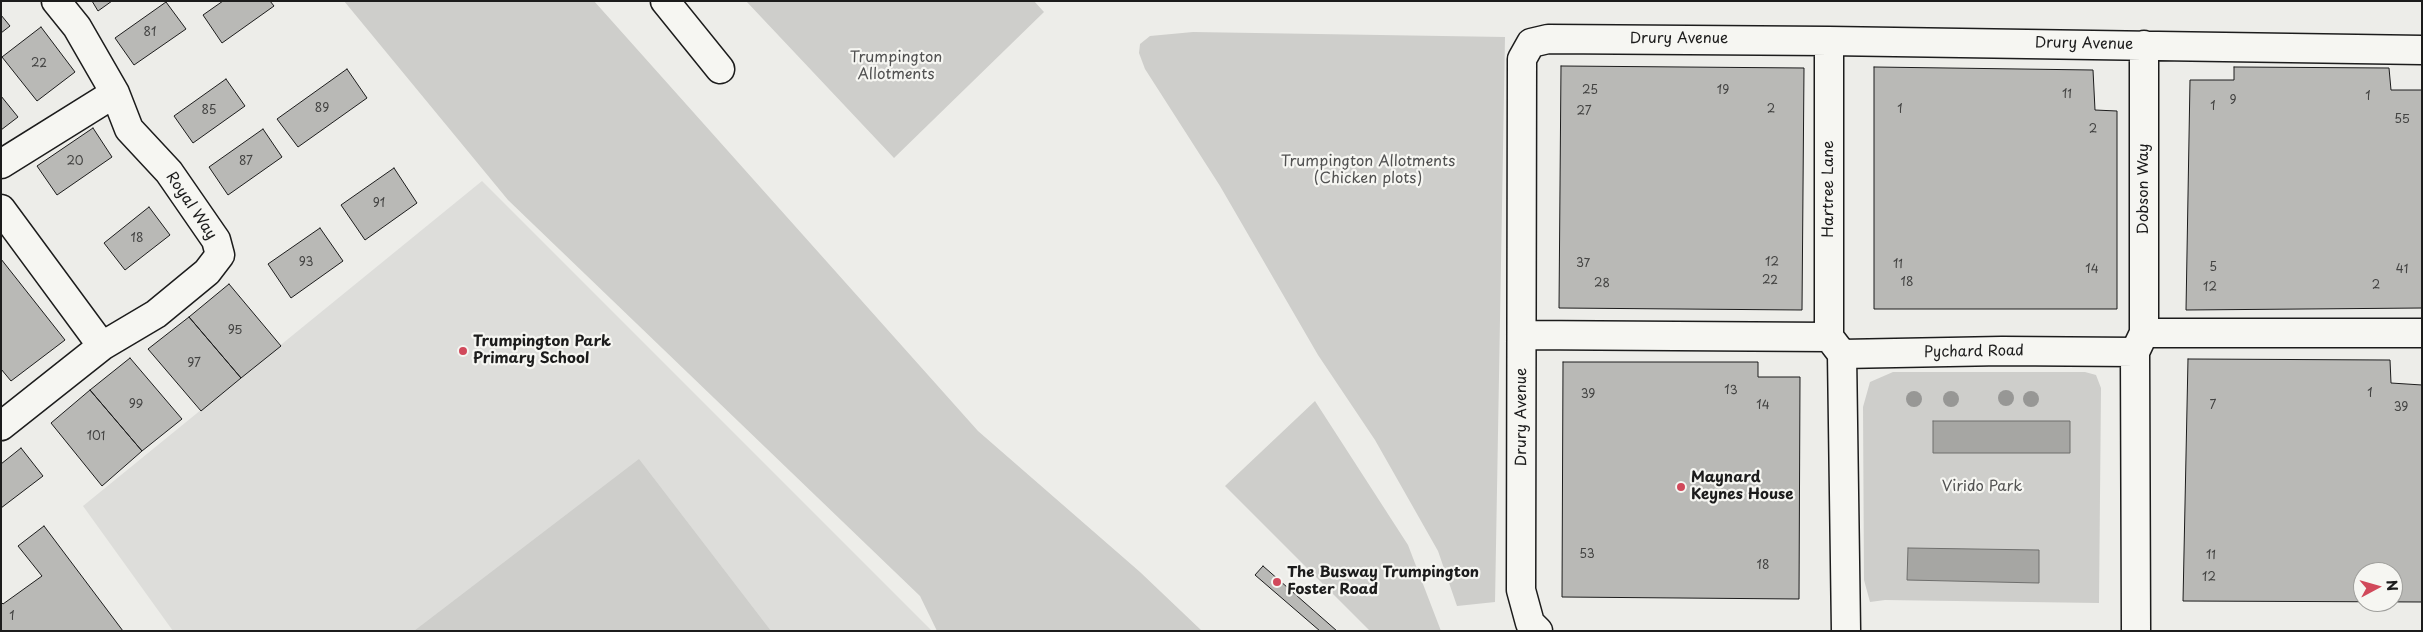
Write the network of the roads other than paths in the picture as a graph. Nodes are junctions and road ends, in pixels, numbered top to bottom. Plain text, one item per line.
1 (56, 1) edge
2 (665, 1) edge
3 (1829, 41) junction
4 (2144, 45) junction
5 (2422, 50) edge
6 (720, 69) dead end
7 (115, 93) junction
8 (1, 164) edge
9 (1, 209) edge
10 (2422, 333) edge
11 (1522, 335) junction
12 (2140, 342) junction
13 (102, 346) junction
14 (1836, 346) junction
15 (1, 426) edge
16 (1538, 631) edge
17 (1846, 631) edge
18 (2136, 631) edge

1 - 7 street, Royal Way
2 - 6 street
3 - 4 street, Drury Avenue
3 - 11 street, Drury Avenue
3 - 14 street, Hartree Lane
4 - 5 street, Drury Avenue
4 - 12 street, Dobson Way
7 - 8 street
7 - 13 street, Royal Way
9 - 13 street
10 - 12 street, Pychard Road
11 - 14 street, Pychard Road
11 - 16 street, Drury Avenue
12 - 14 street, Pychard Road
12 - 18 street, Dobson Way
13 - 15 street, Royal Way
14 - 17 street, Hartree Lane

